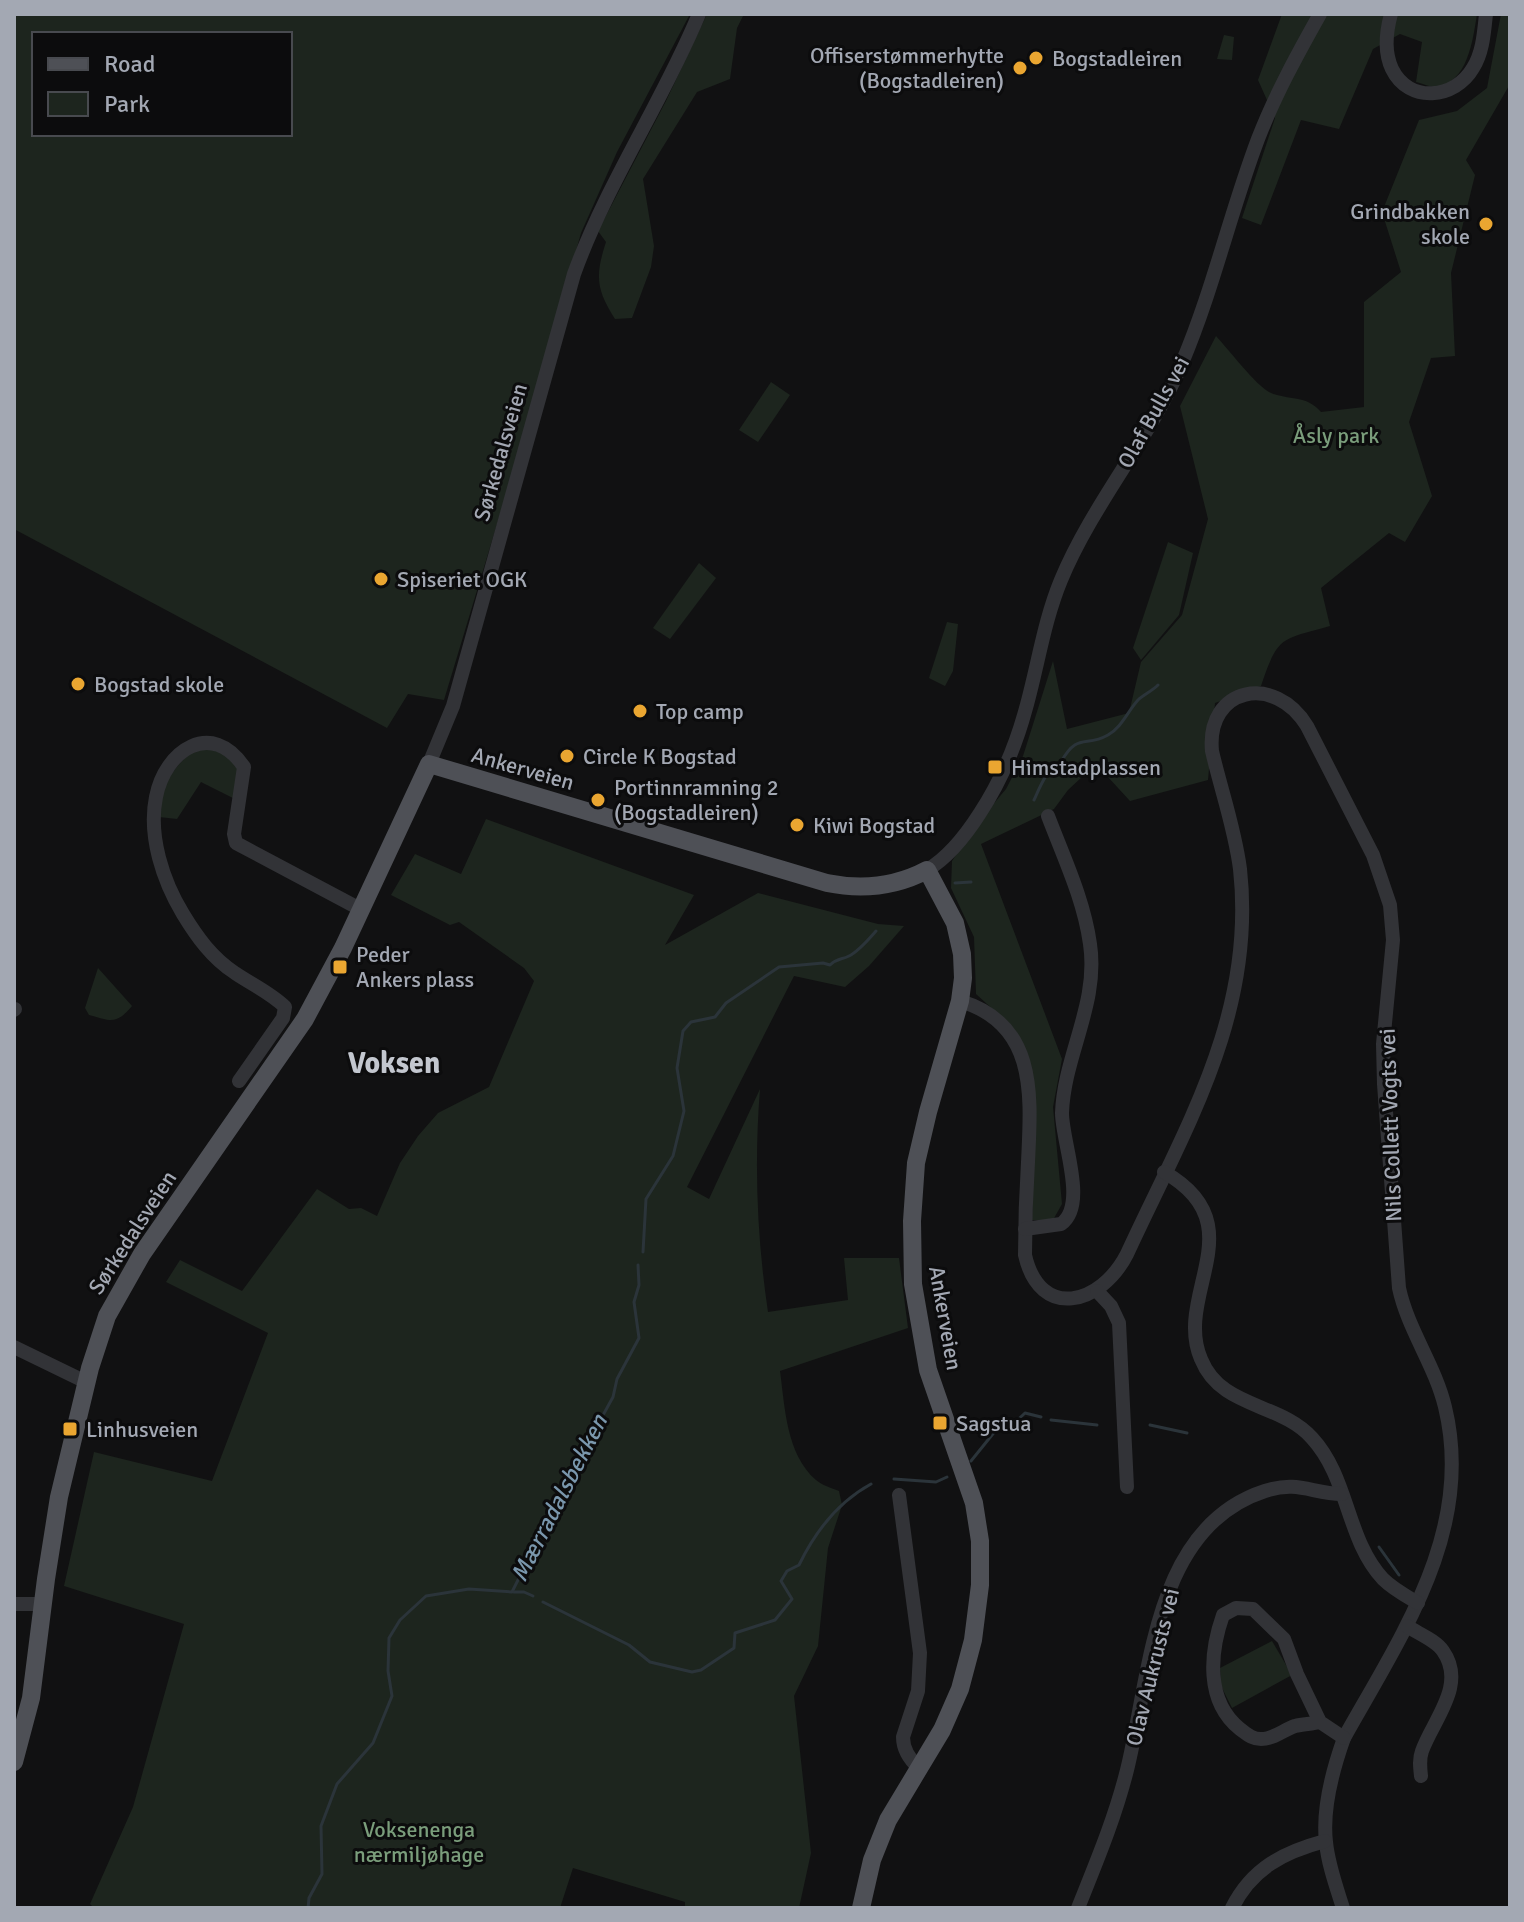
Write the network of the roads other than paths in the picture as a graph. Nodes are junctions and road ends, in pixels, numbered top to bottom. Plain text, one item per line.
1 (699, 14) edge
2 (1320, 14) edge
3 (1391, 14) edge
4 (1486, 14) edge
5 (429, 764) junction
6 (984, 808) joint
7 (1048, 816) dead end
8 (927, 870) junction
9 (362, 910) junction
10 (960, 1001) junction
11 (239, 1081) dead end
12 (1164, 1172) junction
13 (1025, 1229) junction
14 (1097, 1291) junction
15 (14, 1347) edge
16 (86, 1382) junction
17 (1127, 1487) dead end
18 (1342, 1494) junction
19 (899, 1495) dead end
20 (1418, 1603) junction
21 (14, 1604) edge
22 (43, 1604) junction
23 (1407, 1626) junction
24 (1320, 1722) junction
25 (1344, 1738) junction
26 (14, 1762) edge
27 (919, 1768) junction
28 (1421, 1776) dead end
29 (1325, 1841) junction
30 (861, 1908) edge
31 (1078, 1908) edge
32 (1232, 1908) edge
33 (1343, 1908) edge

1 - 5 street, Sørkedalsveien
2 - 6 street, Olaf Bulls vei
3 - 4 street
5 - 8 main road, Ankerveien
5 - 9 main road, Sørkedalsveien
6 - 8 street, Ankerveien
7 - 13 street
8 - 10 main road, Ankerveien
9 - 11 street
9 - 16 main road, Sørkedalsveien
10 - 13 street
10 - 27 main road, Ankerveien
12 - 14 street, Nils Collett Vogts vei
12 - 18 street
12 - 20 street, Nils Collett Vogts vei
13 - 14 street
14 - 17 street
15 - 16 street
16 - 22 main road, Sørkedalsveien
18 - 20 street
18 - 31 street, Olav Aukrusts vei
19 - 27 street
20 - 23 street, Nils Collett Vogts vei
21 - 22 street
22 - 26 main road, Sørkedalsveien
23 - 25 street, Nils Collett Vogts vei
23 - 28 street
24 - 24 street
24 - 25 street
25 - 29 street, Nils Collett Vogts vei
27 - 30 main road, Ankerveien
29 - 32 street
29 - 33 street, Nils Collett Vogts vei

